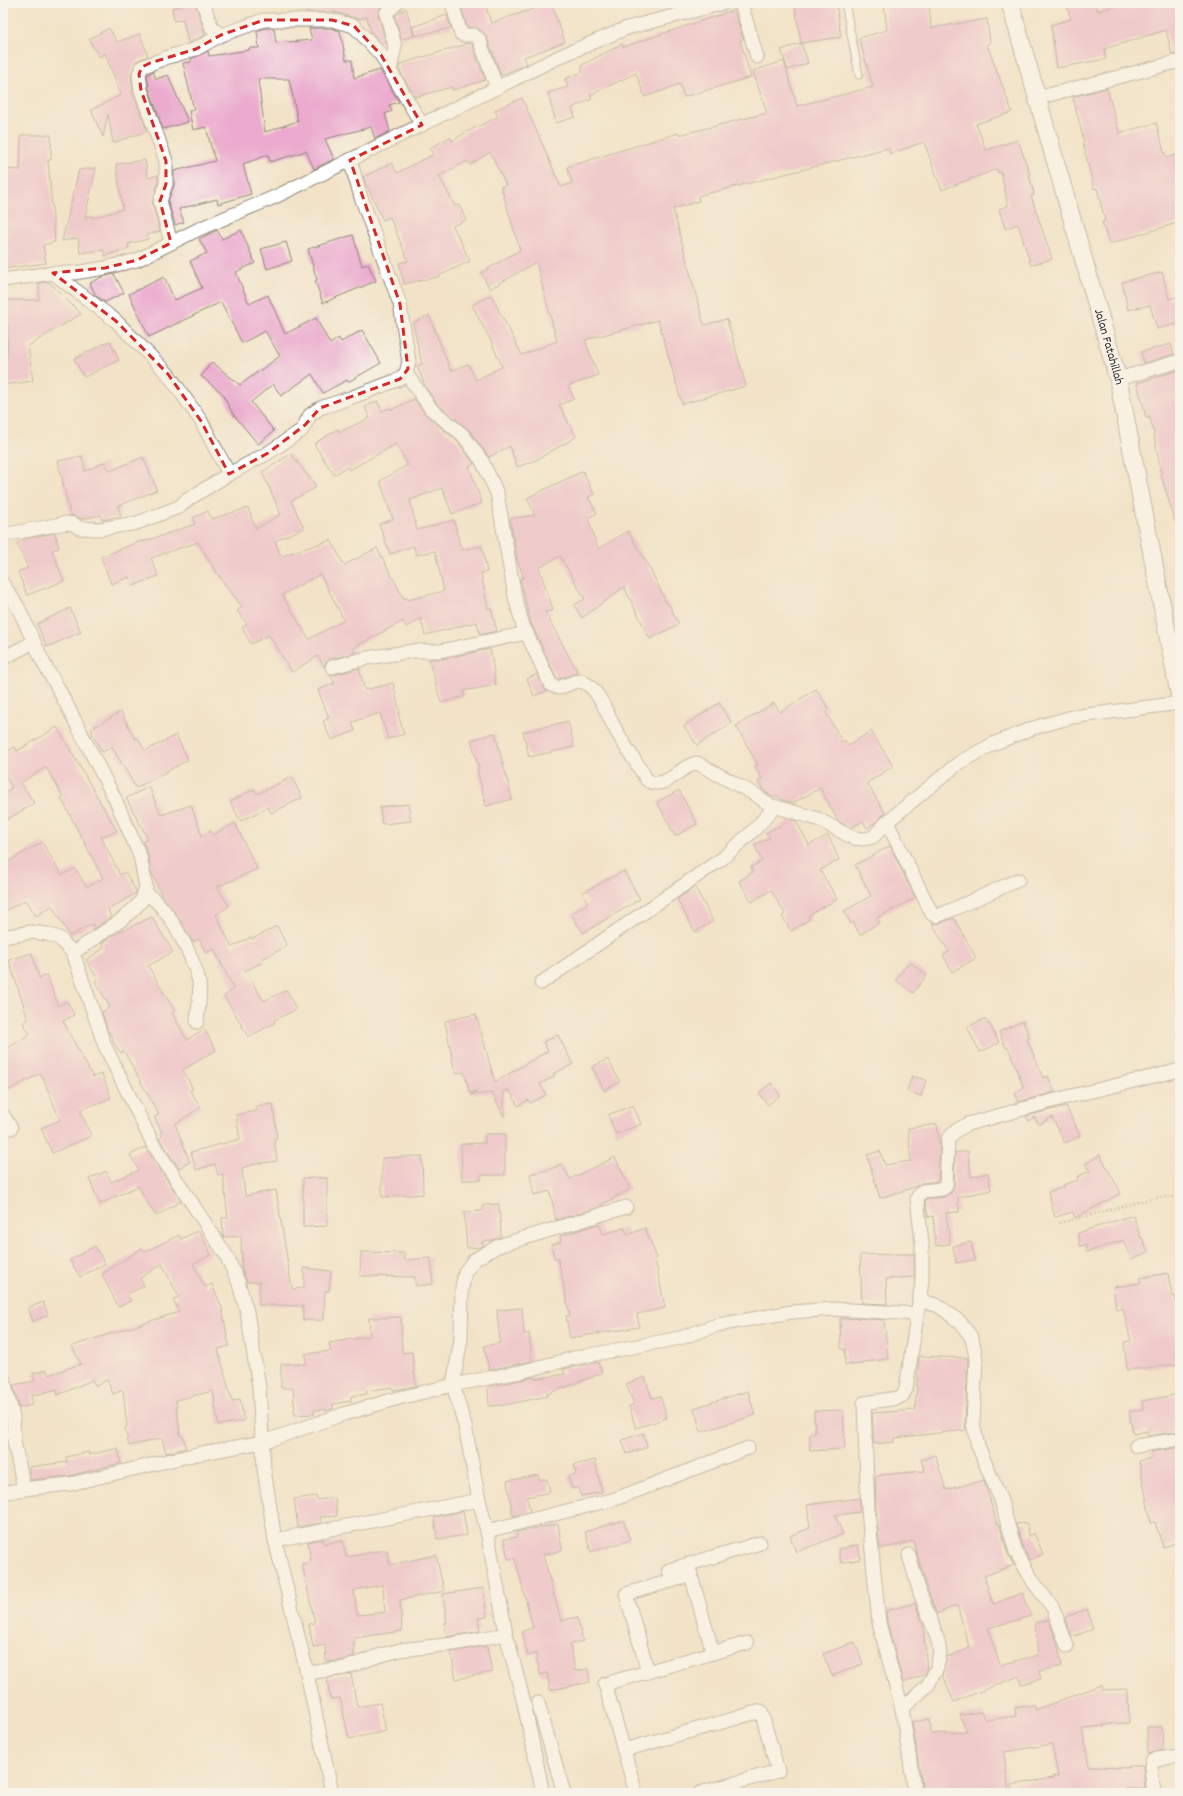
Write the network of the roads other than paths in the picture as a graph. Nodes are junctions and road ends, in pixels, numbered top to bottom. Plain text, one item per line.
1 (203, 3) edge
2 (396, 3) edge
3 (452, 3) edge
4 (724, 3) edge
5 (741, 3) edge
6 (845, 3) edge
7 (1010, 3) edge
8 (221, 35) junction
9 (757, 57) dead end
10 (1180, 62) edge
11 (390, 71) junction
12 (859, 75) dead end
13 (496, 88) junction
14 (1037, 98) junction
15 (422, 125) junction
16 (350, 160) junction
17 (171, 243) junction
18 (50, 273) junction
19 (3, 280) edge
20 (1180, 361) edge
21 (406, 373) junction
22 (1118, 379) junction
23 (229, 474) junction
24 (3, 535) edge
25 (3, 584) edge
26 (527, 633) junction
27 (1174, 639) edge
28 (34, 642) junction
29 (3, 658) edge
30 (332, 667) dead end
31 (1180, 698) edge
32 (1180, 704) edge
33 (775, 807) junction
34 (886, 822) junction
35 (1018, 880) dead end
36 (144, 893) junction
37 (3, 937) edge
38 (73, 953) junction
39 (541, 983) dead end
40 (197, 1022) dead end
41 (1180, 1070) edge
42 (3, 1115) edge
43 (11, 1128) dead end
44 (626, 1207) dead end
45 (919, 1300) junction
46 (917, 1314) junction
47 (3, 1377) edge
48 (453, 1385) junction
49 (1180, 1439) edge
50 (262, 1442) junction
51 (1136, 1446) dead end
52 (748, 1448) dead end
53 (24, 1489) junction
54 (3, 1493) edge
55 (479, 1500) junction
56 (487, 1531) junction
57 (276, 1540) junction
58 (760, 1543) dead end
59 (910, 1555) dead end
60 (690, 1570) junction
61 (506, 1634) junction
62 (747, 1643) dead end
63 (1067, 1646) dead end
64 (713, 1653) junction
65 (648, 1672) junction
66 (307, 1673) junction
67 (538, 1703) dead end
68 (902, 1709) junction
69 (624, 1750) junction
70 (1180, 1756) edge
71 (332, 1793) edge
72 (543, 1793) edge
73 (564, 1793) edge
74 (636, 1793) edge
75 (700, 1793) edge
76 (914, 1793) edge
77 (1154, 1793) edge

1 - 8 street
2 - 11 street
3 - 13 street
4 - 13 street
5 - 9 street
6 - 12 lane
7 - 14 street, Jalan Fatahillah
8 - 11 street
8 - 17 street
10 - 14 street
11 - 15 street
13 - 15 street
14 - 22 street, Jalan Fatahillah
15 - 16 street
16 - 17 street
16 - 21 street
17 - 18 street
18 - 19 street
18 - 23 street
20 - 22 street
21 - 23 street
21 - 26 street
22 - 27 street, Jalan Fatahillah
23 - 24 street
25 - 28 street
26 - 30 street
26 - 33 street
27 - 31 street, Jalan Fatahillah
28 - 29 street
28 - 36 street
32 - 34 street
33 - 34 street
33 - 39 street
34 - 35 street
36 - 38 street
36 - 40 street
37 - 38 street
38 - 50 street
41 - 45 street
42 - 43 street
44 - 48 street
45 - 46 street
45 - 63 street
46 - 48 street
46 - 68 street
47 - 53 street
48 - 50 street
48 - 55 street
49 - 51 street
50 - 53 street
50 - 57 street
52 - 56 street
53 - 54 street
55 - 56 street
55 - 57 street
56 - 61 street
57 - 66 street
58 - 60 street
59 - 68 street
60 - 64 street
60 - 65 street
61 - 66 street
61 - 72 street
62 - 64 street
64 - 65 street
65 - 69 street
66 - 71 street
67 - 73 street
68 - 76 street
69 - 74 street
69 - 75 street
70 - 77 street

